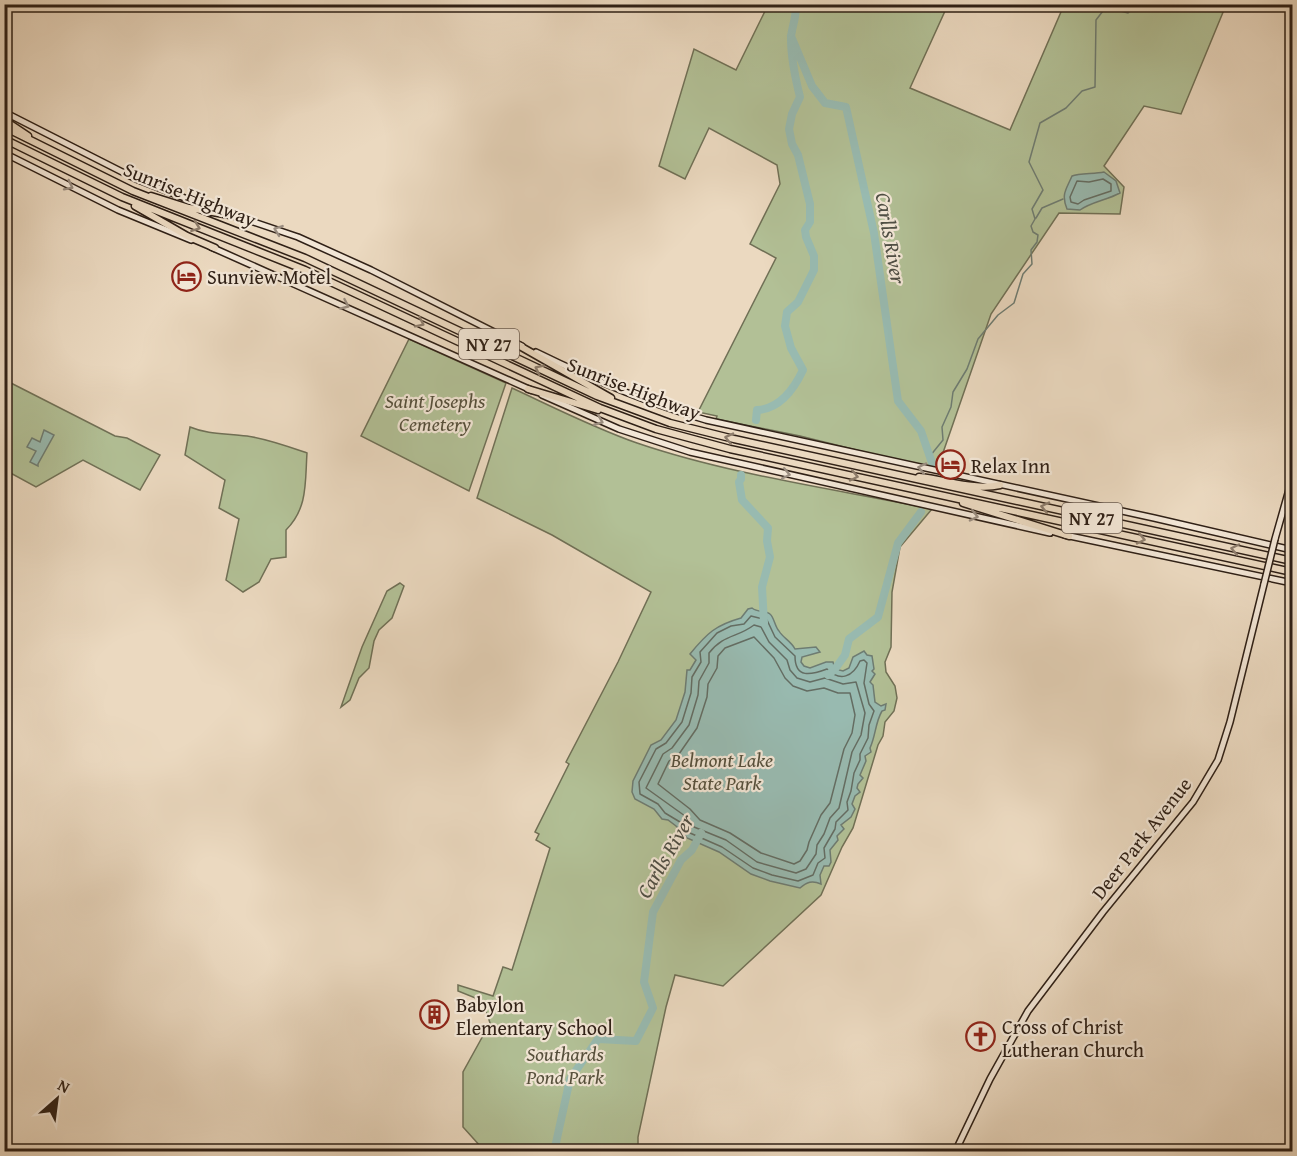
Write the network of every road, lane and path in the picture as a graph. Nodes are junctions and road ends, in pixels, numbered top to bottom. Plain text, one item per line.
1 (4, 112) edge
2 (4, 120) edge
3 (4, 128) edge
4 (4, 141) edge
5 (51, 151) junction
6 (4, 153) edge
7 (133, 191) junction
8 (122, 197) junction
9 (236, 216) junction
10 (215, 248) junction
11 (518, 345) junction
12 (528, 389) junction
13 (631, 409) junction
14 (622, 417) junction
15 (892, 474) junction
16 (1293, 479) edge
17 (1000, 485) junction
18 (940, 495) junction
19 (1069, 536) junction
20 (1293, 550) edge
21 (1293, 561) edge
22 (1293, 572) edge
23 (1293, 583) edge
24 (955, 1152) edge

1 - 9 main road, Sunrise Highway
2 - 5 highway
3 - 5 highway, Sunrise Highway / NY 27
4 - 8 highway, Sunrise Highway / NY 27
5 - 7 highway, Sunrise Highway / NY 27
6 -> 10 main road, Sunrise Highway
7 - 9 highway
13 -> 7 highway, Sunrise Highway / NY 27
8 - 10 highway
8 -> 14 highway, Sunrise Highway / NY 27
11 -> 9 main road, Sunrise Highway
10 -> 12 main road, Sunrise Highway
11 - 13 highway
17 -> 11 main road, Sunrise Highway
12 - 14 highway
12 -> 19 main road, Sunrise Highway
15 -> 13 highway, Sunrise Highway / NY 27
14 -> 18 highway, Sunrise Highway / NY 27
15 - 17 highway
21 -> 15 highway, Sunrise Highway / NY 27
16 - 24 main road, Deer Park Avenue, bridge
17 - 20 main road
18 - 19 highway
18 -> 22 highway, Sunrise Highway / NY 27
19 - 23 main road, Sunrise Highway

